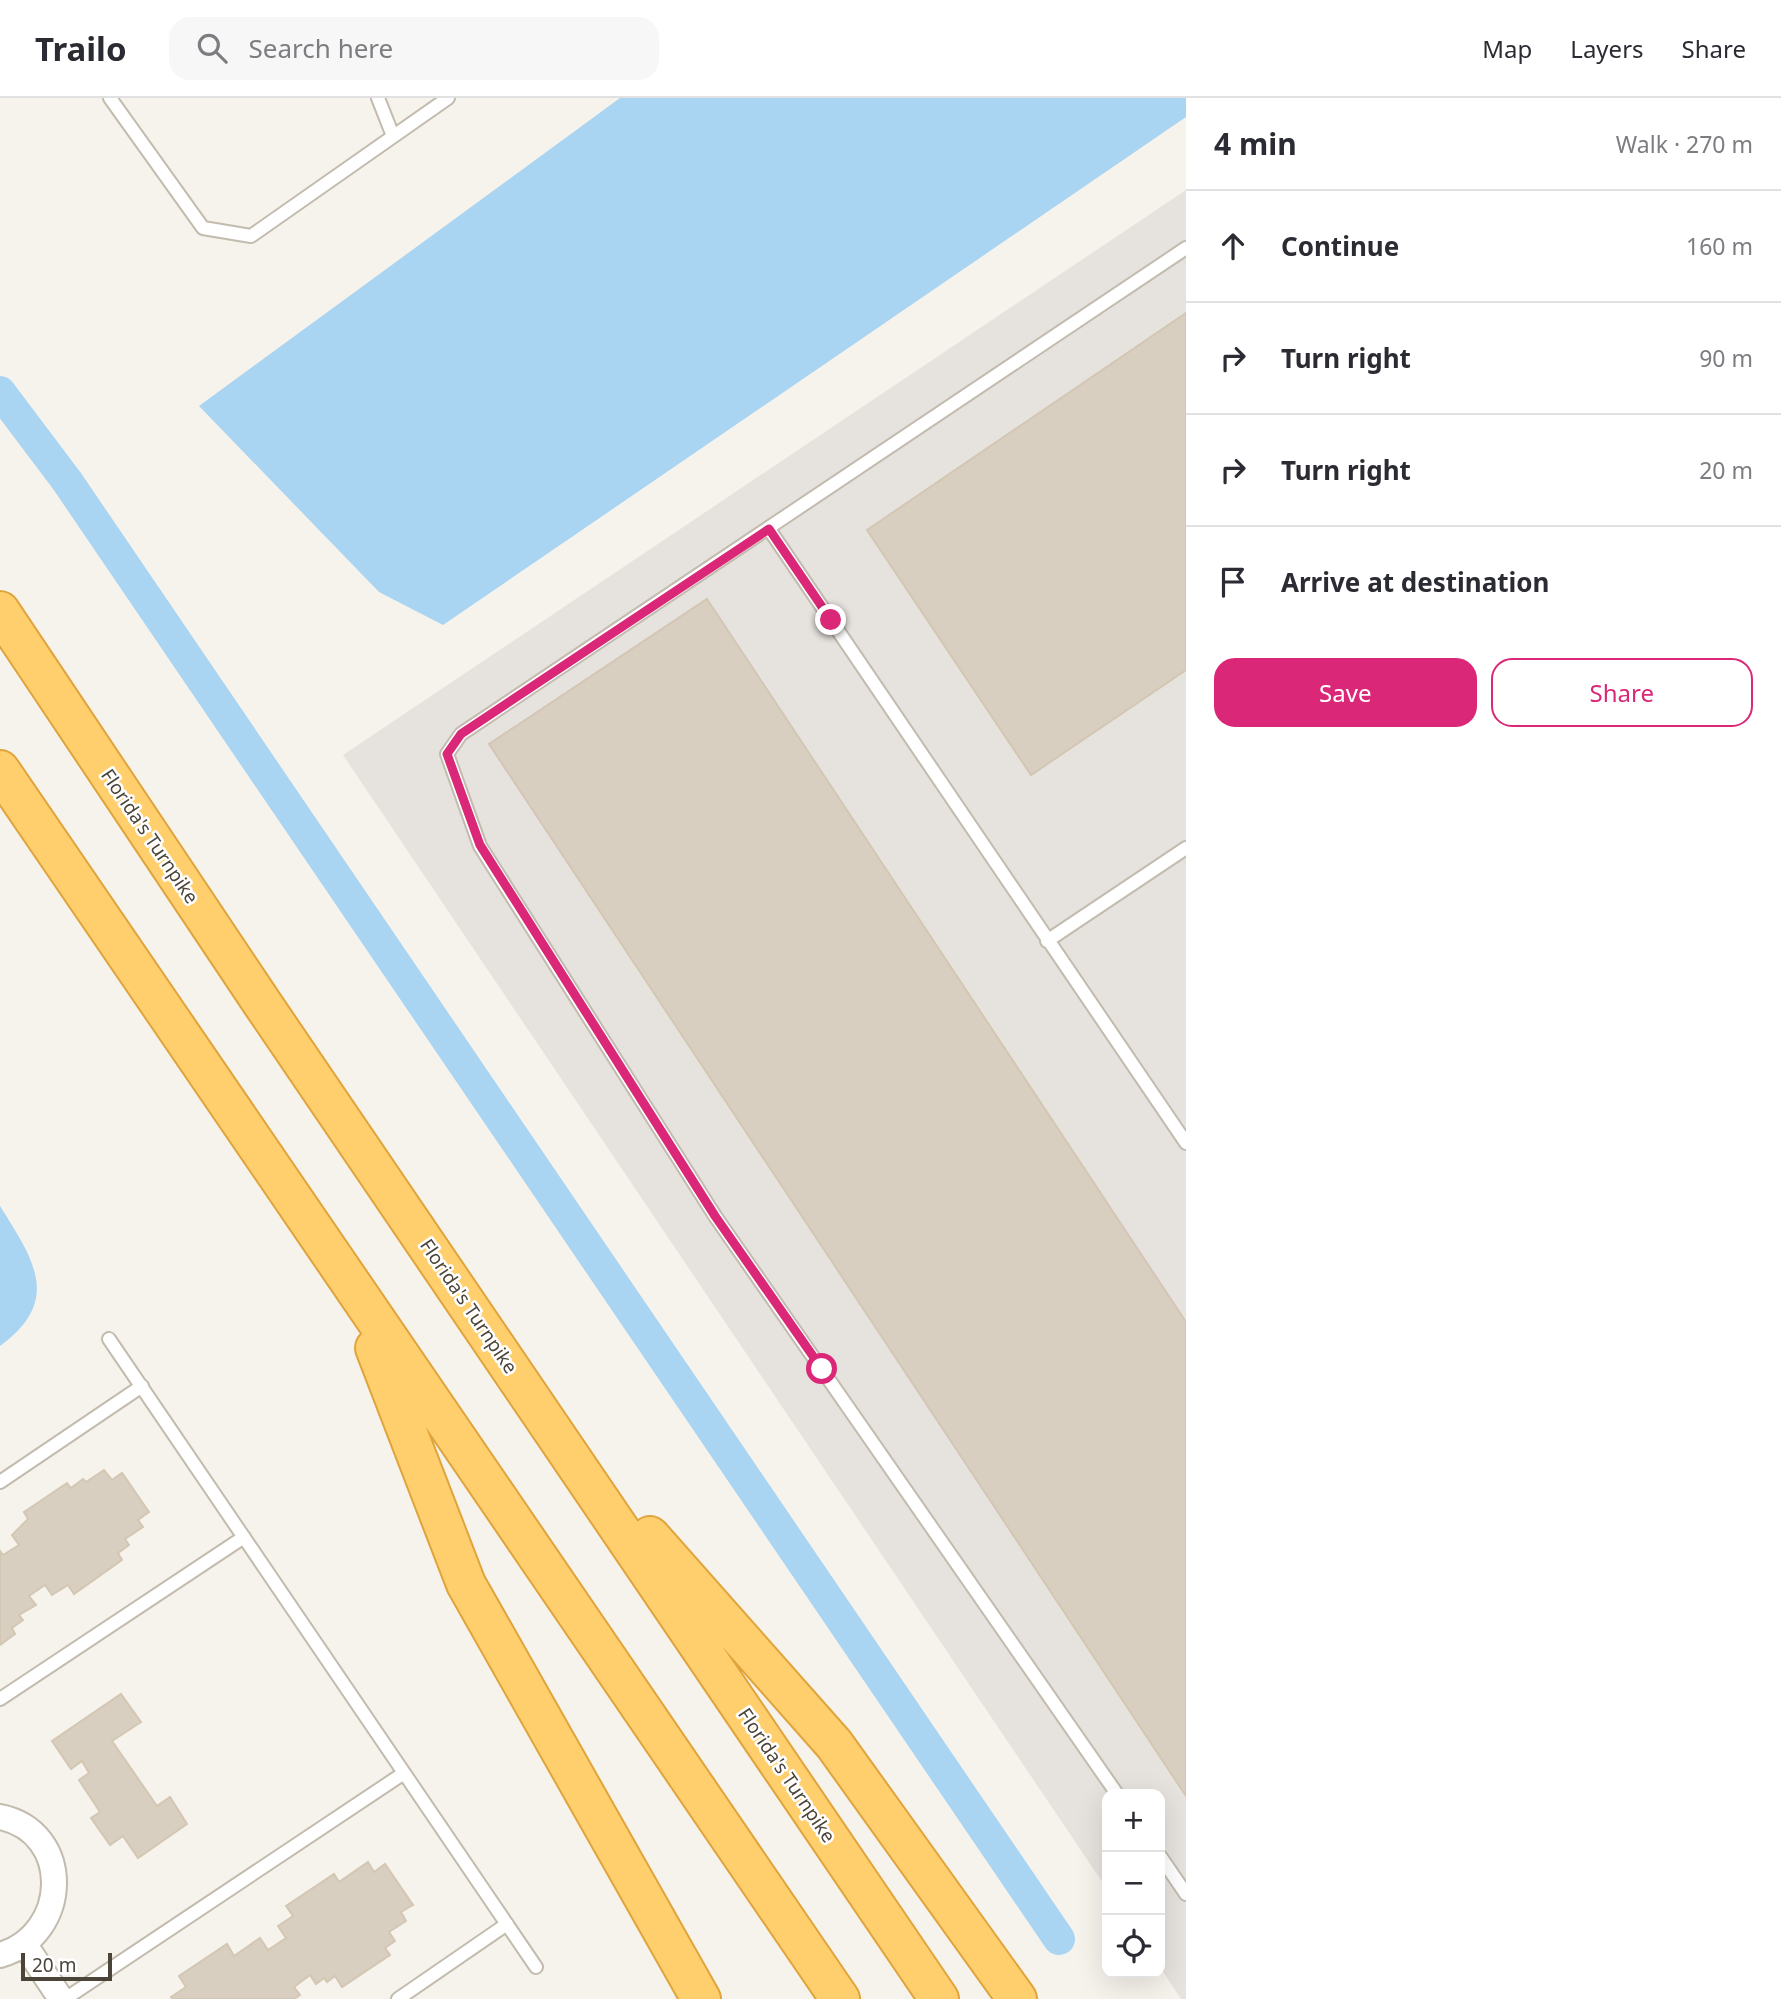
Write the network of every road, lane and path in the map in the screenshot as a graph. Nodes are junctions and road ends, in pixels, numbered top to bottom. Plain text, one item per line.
1 (110, 98) edge
2 (378, 98) edge
3 (448, 98) edge
4 (393, 136) junction
5 (1186, 248) edge
6 (769, 529) junction
7 (0, 611) edge
8 (0, 770) edge
9 (1186, 848) edge
10 (1047, 941) junction
11 (1186, 1143) edge
12 (354, 1291) junction
13 (109, 1339) dead end
14 (142, 1387) junction
15 (545, 1417) junction
16 (0, 1482) edge
17 (244, 1537) junction
18 (0, 1699) edge
19 (404, 1773) junction
20 (1113, 1789) edge
21 (0, 1817) edge
22 (1165, 1863) edge
23 (1186, 1894) edge
24 (508, 1924) junction
25 (25, 1945) junction
26 (0, 1955) edge
27 (536, 1967) dead end
28 (63, 1999) edge
29 (398, 1999) edge
30 (701, 1999) edge
31 (840, 1999) edge
32 (939, 1999) edge
33 (1017, 1999) edge

1 - 4 lane
2 - 4 lane
3 - 4 lane
5 - 6 lane
6 - 10 lane
6 - 20 lane
7 - 15 highway, Florida's Turnpike
8 - 12 highway
9 - 10 lane
10 - 11 lane
12 - 30 highway
12 - 31 highway
13 - 14 lane
14 - 16 lane
14 - 17 lane
15 - 32 highway, Florida's Turnpike
15 - 33 highway
17 - 18 lane
17 - 19 lane
19 - 24 lane
19 - 28 lane
21 - 25 street
22 - 23 lane
24 - 27 lane
24 - 29 lane
25 - 26 street
25 - 28 street

